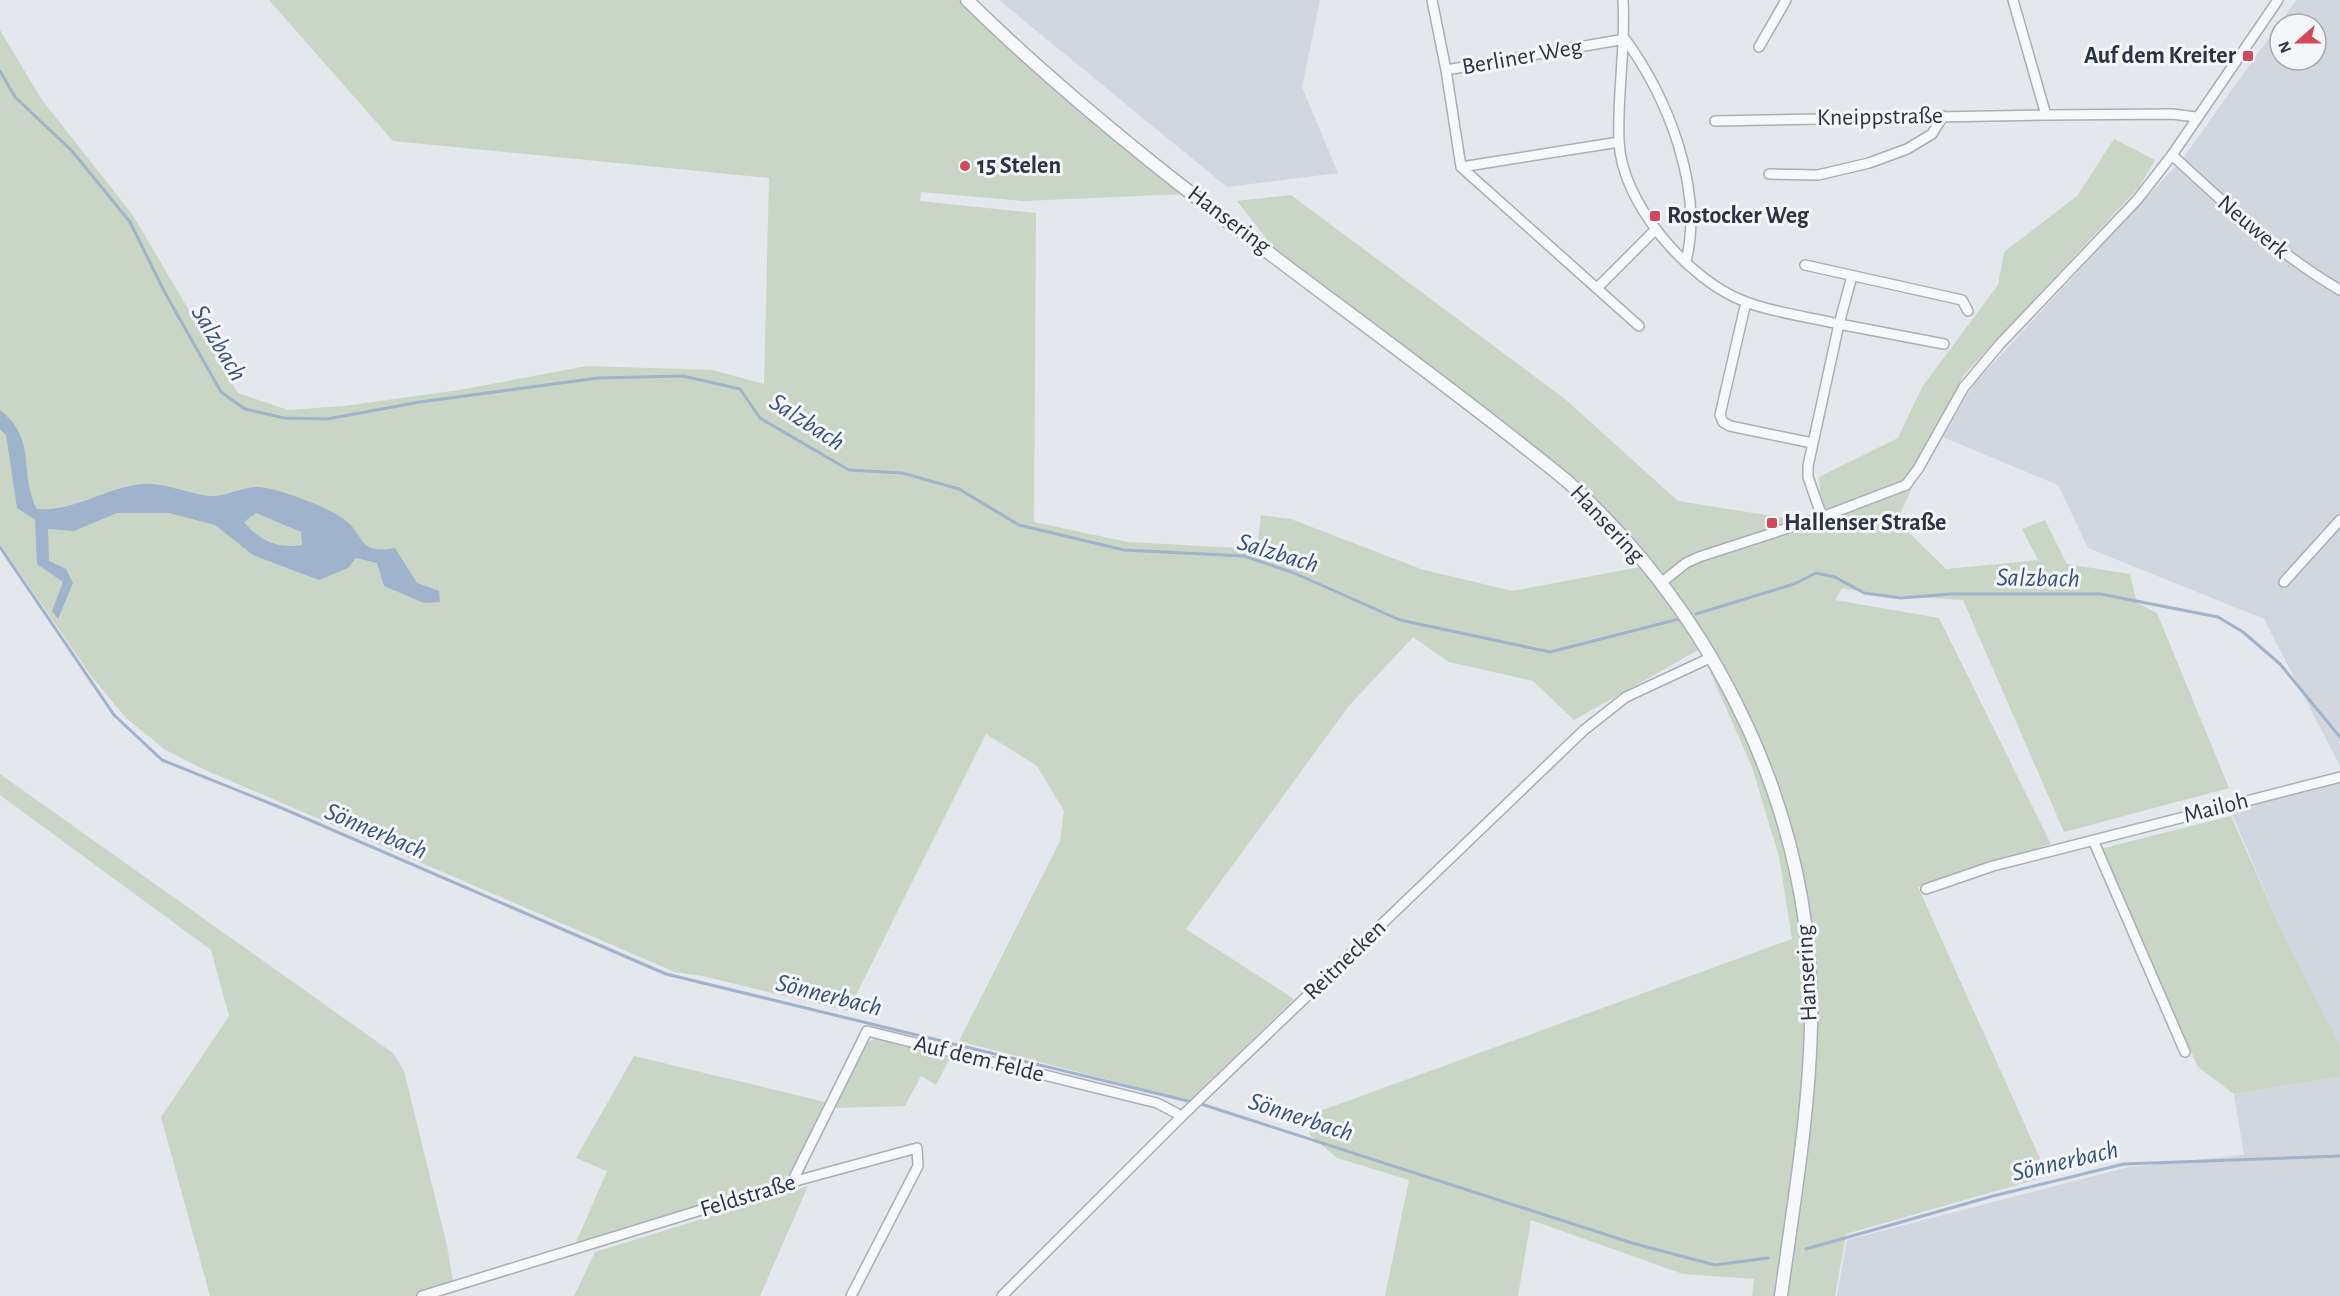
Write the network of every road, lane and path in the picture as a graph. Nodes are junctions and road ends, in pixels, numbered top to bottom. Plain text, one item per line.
1 (967, 0) edge
2 (1432, 0) edge
3 (1623, 0) edge
4 (1786, 0) edge
5 (2014, 0) edge
6 (2278, 0) edge
7 (1625, 39) junction
8 (1759, 47) dead end
9 (1446, 70) junction
10 (2046, 115) junction
11 (1943, 116) junction
12 (2196, 117) junction
13 (1715, 121) dead end
14 (1619, 142) junction
15 (2172, 155) junction
16 (1461, 167) junction
17 (1769, 174) dead end
18 (1656, 229) junction
19 (1686, 261) junction
20 (1805, 266) dead end
21 (1852, 276) junction
22 (1597, 288) junction
23 (2340, 290) edge
24 (1746, 302) junction
25 (1968, 311) dead end
26 (1839, 324) junction
27 (1639, 326) dead end
28 (1944, 344) dead end
29 (1812, 443) junction
30 (1822, 517) junction
31 (2340, 520) edge
32 (2284, 582) dead end
33 (1661, 583) junction
34 (1712, 657) junction
35 (2340, 777) edge
36 (2093, 840) junction
37 (1926, 890) dead end
38 (2186, 1052) dead end
39 (1182, 1116) junction
40 (792, 1182) junction
41 (456, 1292) edge
42 (422, 1296) edge
43 (851, 1296) edge
44 (1002, 1296) edge
45 (1781, 1296) edge

1 - 33 street, Hansering
2 - 9 street
3 - 7 street
4 - 8 street
5 - 10 street
6 - 12 street
7 - 9 street, Berliner Weg
7 - 14 street
7 - 19 street
9 - 16 street, Berliner Weg
10 - 11 street, Kneippstraße
10 - 12 street, Kneippstraße
11 - 13 street, Kneippstraße
11 - 17 street
12 - 15 street
14 - 16 street
14 - 18 street
15 - 23 street, Neuwerk
15 - 30 street
16 - 22 street
18 - 19 street
18 - 22 street
19 - 24 street
20 - 21 street
21 - 25 street
21 - 26 street
22 - 27 street
24 - 26 street
24 - 29 street
26 - 28 street
26 - 29 street
29 - 30 street
30 - 33 street
31 - 32 street
33 - 34 street, Hansering
34 - 39 street, Reitnecken
34 - 45 street, Hansering
35 - 36 street, Mailoh
36 - 37 street, Mailoh
36 - 38 street
39 - 40 street, Auf dem Felde
39 - 44 street, Reitnecken
40 - 41 street, Feldstraße
40 - 43 street, Feldstraße
41 - 42 street, Feldstraße

